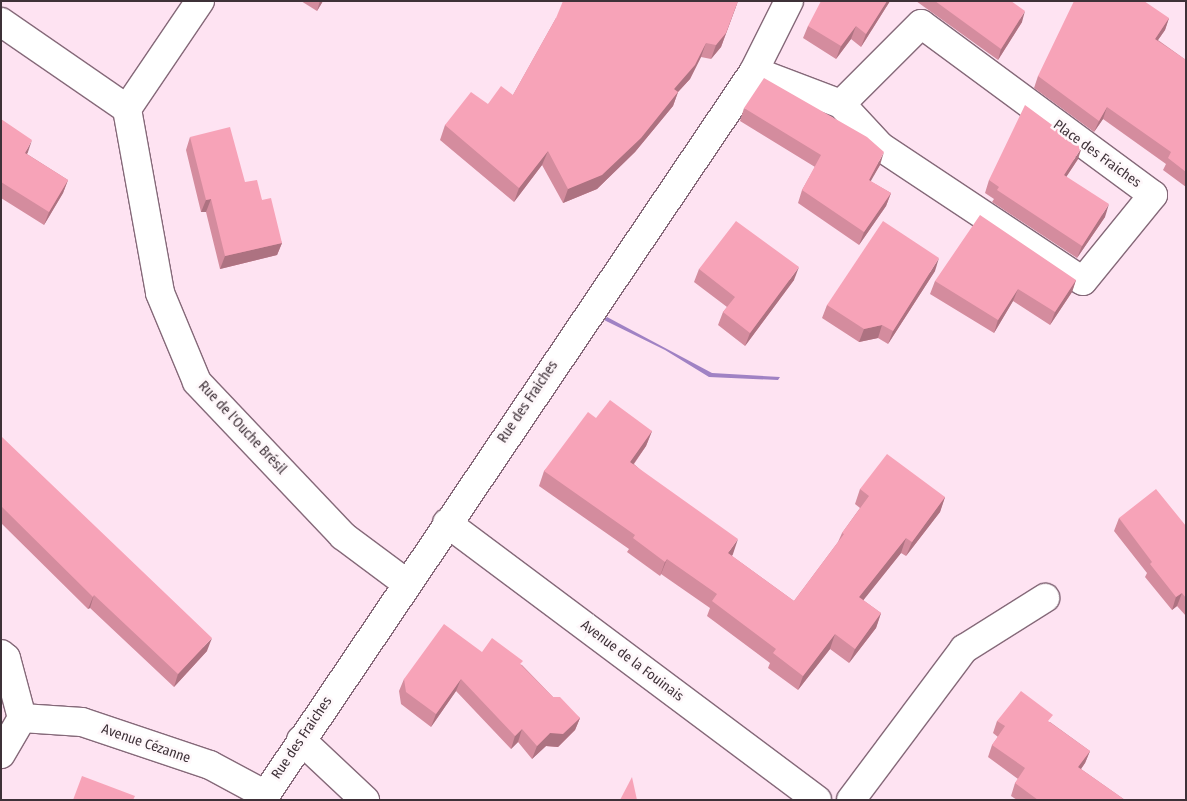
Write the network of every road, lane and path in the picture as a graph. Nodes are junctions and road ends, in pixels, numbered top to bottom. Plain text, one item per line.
1 (200, 1) edge
2 (789, 1) edge
3 (1, 22) edge
4 (754, 71) junction
5 (841, 104) junction
6 (127, 110) junction
7 (447, 523) junction
8 (406, 583) junction
9 (1045, 598) dead end
10 (1, 654) edge
11 (22, 718) junction
12 (301, 740) junction
13 (1, 754) edge
14 (263, 797) edge
15 (365, 800) edge
16 (817, 800) edge
17 (851, 800) edge

1 - 6 street
2 - 4 street, Rue des Fraiches
3 - 6 street
4 - 5 street, Place des Fraiches
4 - 7 street, Rue des Fraiches
5 - 5 street, Place des Fraiches
6 - 8 street, Rue de l'Ouche Brésil
7 - 8 street, Rue des Fraiches
7 - 16 street, Avenue de la Fouinais
8 - 12 street, Rue des Fraiches
9 - 17 street
10 - 11 street
11 - 13 street
11 - 14 street, Avenue Cézanne
12 - 14 street, Rue des Fraiches
12 - 15 street

